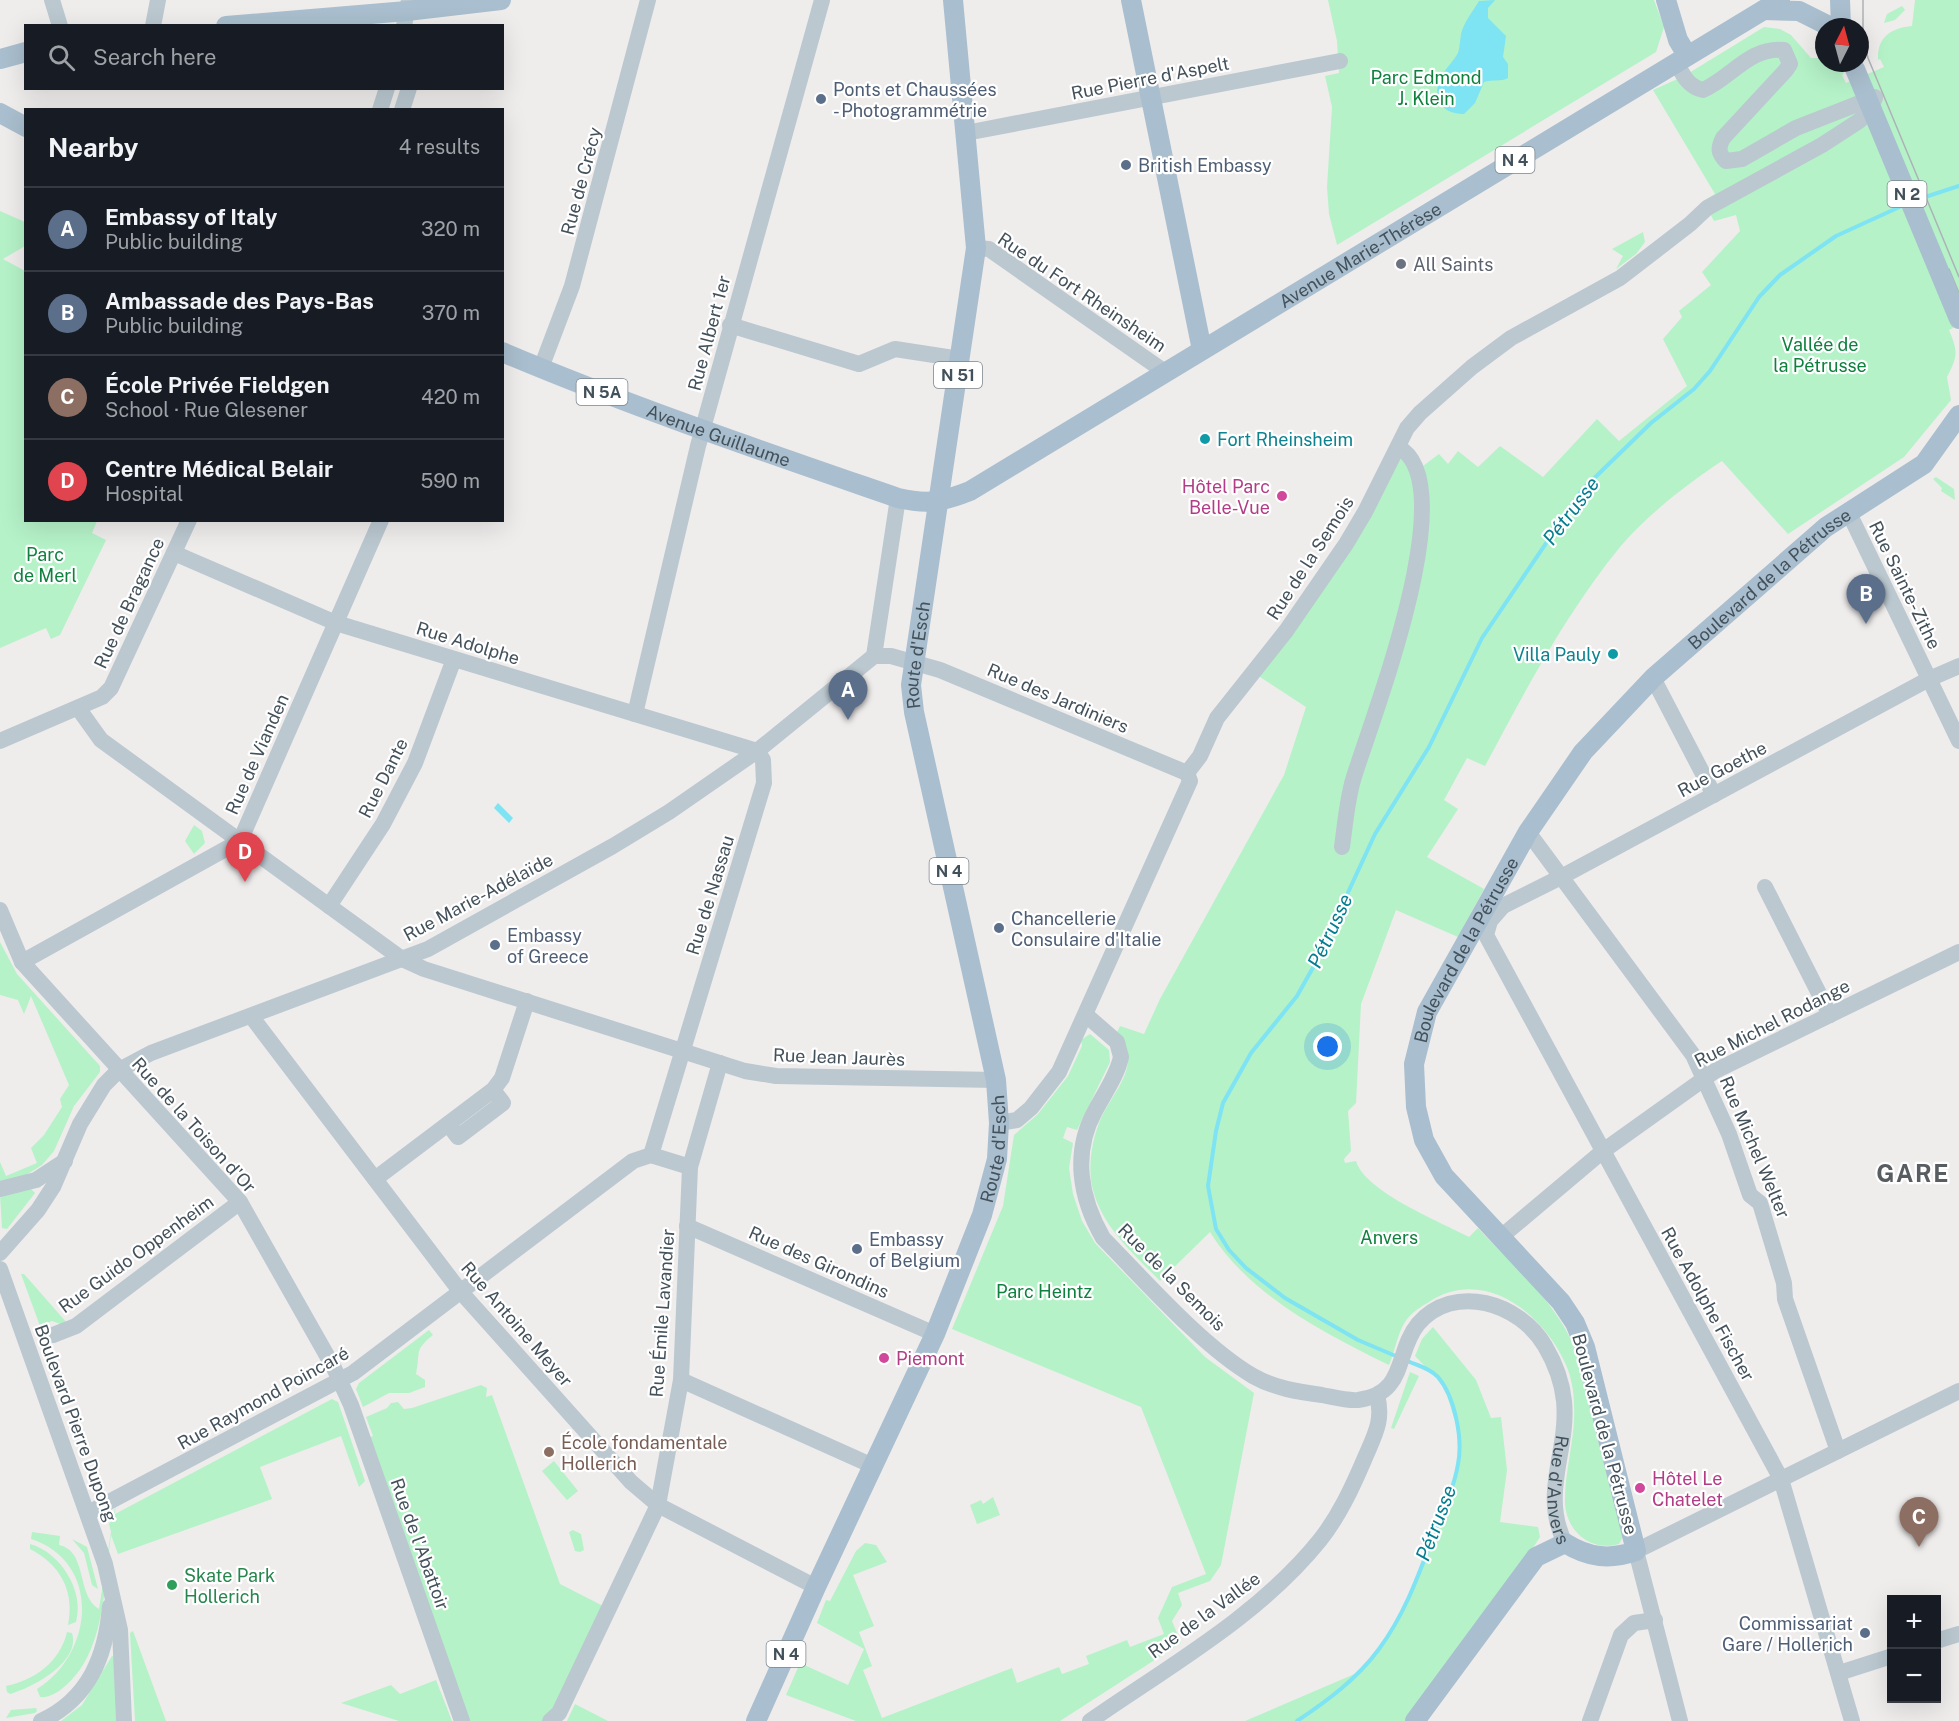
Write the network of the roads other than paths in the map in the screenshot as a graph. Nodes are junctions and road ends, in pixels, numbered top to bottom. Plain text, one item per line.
1 (52, 0) edge
2 (158, 0) edge
3 (501, 0) edge
4 (648, 0) edge
5 (822, 0) edge
6 (953, 0) edge
7 (1131, 0) edge
8 (1666, 0) edge
9 (1840, 0) edge
10 (1772, 5) edge
11 (406, 12) edge
12 (1841, 18) edge
13 (1815, 19) edge
14 (59, 24) edge
15 (153, 24) edge
16 (252, 24) edge
17 (24, 53) edge
18 (1682, 58) junction
19 (0, 59) edge
20 (1340, 61) dead end
21 (1856, 72) edge
22 (386, 90) edge
23 (408, 90) edge
24 (1150, 97) junction
25 (381, 108) edge
26 (403, 108) edge
27 (966, 133) junction
28 (976, 248) junction
29 (1959, 319) edge
30 (730, 325) junction
31 (1202, 350) junction
32 (504, 353) edge
33 (960, 359) junction
34 (541, 368) junction
35 (1165, 372) junction
36 (1959, 415) edge
37 (702, 430) junction
38 (1398, 447) junction
39 (898, 498) junction
40 (939, 502) junction
41 (1848, 511) junction
42 (188, 522) edge
43 (380, 522) edge
44 (174, 553) junction
45 (336, 623) junction
46 (874, 656) junction
47 (454, 659) junction
48 (913, 661) junction
49 (1959, 666) edge
50 (1653, 678) junction
51 (1929, 679) junction
52 (78, 708) junction
53 (636, 714) junction
54 (0, 741) edge
55 (1959, 741) edge
56 (757, 751) junction
57 (1187, 773) junction
58 (1714, 795) junction
59 (1528, 831) junction
60 (240, 841) junction
61 (1342, 847) dead end
62 (1563, 876) junction
63 (1765, 887) dead end
64 (1497, 902) junction
65 (329, 906) junction
66 (0, 910) edge
67 (1472, 935) junction
68 (1491, 945) junction
69 (1959, 952) edge
70 (402, 959) junction
71 (22, 962) junction
72 (527, 1001) junction
73 (1086, 1015) junction
74 (251, 1016) junction
75 (1830, 1016) junction
76 (683, 1052) junction
77 (720, 1064) junction
78 (119, 1070) junction
79 (1705, 1078) junction
80 (996, 1080) junction
81 (999, 1123) junction
82 (1603, 1151) junction
83 (651, 1155) junction
84 (66, 1160) junction
85 (690, 1167) junction
86 (375, 1179) junction
87 (0, 1189) edge
88 (240, 1202) junction
89 (687, 1226) junction
90 (1502, 1236) junction
91 (0, 1253) edge
92 (0, 1269) edge
93 (460, 1291) junction
94 (935, 1334) junction
95 (53, 1335) dead end
96 (681, 1380) junction
97 (340, 1381) junction
98 (1959, 1391) edge
99 (1377, 1395) junction
100 (1838, 1450) junction
101 (873, 1466) junction
102 (1781, 1479) junction
103 (658, 1505) junction
104 (88, 1513) junction
105 (1565, 1543) junction
106 (1636, 1551) junction
107 (816, 1587) junction
108 (111, 1591) junction
109 (1655, 1620) junction
110 (1959, 1634) edge
111 (1941, 1639) edge
112 (1887, 1658) edge
113 (1839, 1673) junction
114 (41, 1721) edge
115 (124, 1721) edge
116 (462, 1721) edge
117 (550, 1721) edge
118 (756, 1721) edge
119 (1090, 1721) edge
120 (1415, 1721) edge
121 (1590, 1721) edge
122 (1680, 1721) edge
123 (1852, 1721) edge

1 - 14 street
2 - 15 street
3 - 11 main road
4 - 34 street, Rue de Crécy
5 - 30 street, Rue Albert 1er
6 - 27 main road, N 51
7 - 24 main road
8 - 18 main road
9 - 12 main road
10 - 13 main road, N 4
10 - 18 main road, Avenue Marie-Thérèse / N 4
11 - 16 main road
17 - 19 main road
18 - 31 main road, Avenue Marie-Thérèse / N 4
18 - 38 street, Rue de la Semois
20 - 24 street, Rue Pierre d'Aspelt
21 - 29 main road, N 2, bridge
22 - 25 street
23 - 26 street
24 - 27 street, Rue Pierre d'Aspelt
24 - 31 main road
27 - 28 main road, N 51
28 - 33 main road, N 51
28 - 35 street, Rue du Fort Rheinsheim
30 - 33 street
30 - 37 street, Rue Albert 1er
31 - 35 main road, Avenue Marie-Thérèse / N 4
32 - 34 main road, Avenue Guillaume / N 5A
33 - 40 main road, N 51
34 - 37 main road, Avenue Guillaume / N 5A
35 - 40 main road, Avenue Marie-Thérèse / N 4
36 - 41 main road, Boulevard de la Pétrusse
37 - 39 main road, Avenue Guillaume / N 5A
37 - 53 street, Rue Albert 1er
38 - 57 street, Rue de la Semois
38 - 61 street
39 - 40 main road, Avenue Guillaume / N 5A
39 - 46 street
40 - 48 main road, Route d'Esch / N 4
41 - 50 main road, Boulevard de la Pétrusse
41 - 51 street, Rue Sainte-Zithe
42 - 44 street, Rue de Bragance
43 - 45 street, Rue de Vianden
44 - 45 street, Rue Adolphe
44 - 52 street, Rue de Bragance
45 - 47 street, Rue Adolphe
45 - 60 street, Rue de Vianden
46 - 48 street
46 - 56 street, Rue Marie-Adélaïde
47 - 53 street, Rue Adolphe
47 - 65 street, Rue Dante
48 - 57 street, Rue des Jardiniers
48 - 80 main road, Route d'Esch / N 4
49 - 51 street, Rue Goethe
50 - 58 street
50 - 59 main road, Boulevard de la Pétrusse
51 - 55 street, Rue Sainte-Zithe
51 - 58 street, Rue Goethe
52 - 54 street, Rue de Bragance
52 - 60 street, Rue Jean Jaurès
53 - 56 street, Rue Adolphe
56 - 70 street, Rue Marie-Adélaïde
56 - 76 street, Rue de Nassau
57 - 73 street, Rue de la Semois
58 - 62 street, Rue Goethe
59 - 62 street, Rue Michel Welter
59 - 64 main road, Boulevard de la Pétrusse
60 - 65 street, Rue Jean Jaurès
60 - 71 street, Rue de Vianden
62 - 64 street, Rue Goethe
62 - 79 street, Rue Michel Welter
63 - 75 street
64 - 67 main road, Boulevard de la Pétrusse
64 - 68 street
65 - 70 street, Rue Jean Jaurès
66 - 71 street, Rue de la Toison d'Or
67 - 68 street
67 - 90 main road, Boulevard de la Pétrusse
68 - 82 street, Rue Adolphe Fischer
69 - 75 street, Rue Michel Rodange
70 - 72 street, Rue Jean Jaurès
70 - 74 street, Rue Marie-Adélaïde
71 - 78 street, Rue de la Toison d'Or
72 - 76 street, Rue Jean Jaurès
72 - 86 street
73 - 81 street, Rue de la Semois
73 - 99 street, Rue de la Semois
74 - 78 street, Rue Marie-Adélaïde
74 - 86 street, Rue Antoine Meyer
75 - 79 street, Rue Michel Rodange
76 - 77 street, Rue Jean Jaurès
76 - 83 street, Rue de Nassau
77 - 80 street, Rue Jean Jaurès
77 - 85 street, Rue Émile Lavandier
78 - 84 street, Rue Marie-Adélaïde
78 - 88 street, Rue de la Toison d'Or
79 - 82 street, Rue Michel Rodange
79 - 100 street, Rue Michel Welter
80 - 81 main road, Route d'Esch / N 4
81 - 94 main road, Route d'Esch / N 4
82 - 90 street, Rue Michel Rodange
82 - 102 street, Rue Adolphe Fischer
83 - 85 street
83 - 93 street, Rue Raymond Poincaré
84 - 87 street
84 - 91 street, Rue Marie-Adélaïde
85 - 89 street, Rue Émile Lavandier
86 - 93 street, Rue Antoine Meyer
88 - 95 street, Rue Guido Oppenheim
88 - 97 street, Rue de la Toison d'Or
89 - 94 street, Rue des Girondins
89 - 96 street, Rue Émile Lavandier
90 - 106 main road, Boulevard de la Pétrusse
92 - 104 street, Boulevard Pierre Dupong
93 - 97 street, Rue Raymond Poincaré
93 - 103 street, Rue Antoine Meyer
94 - 101 main road, Route d'Esch / N 4
96 - 101 street
96 - 103 street, Rue Émile Lavandier
97 - 104 street, Rue Raymond Poincaré
97 - 116 street, Rue de l'Abattoir
98 - 100 street, Rue d'Anvers
99 - 105 street, Rue d'Anvers
99 - 119 street, Rue de la Vallée
100 - 102 street, Rue d'Anvers
101 - 107 main road, Route d'Esch / N 4
102 - 106 street, Rue d'Anvers
102 - 113 street, Rue Adolphe Fischer
103 - 107 street, Rue Antoine Meyer
103 - 117 street, Rue Émile Lavandier
104 - 108 street, Boulevard Pierre Dupong
105 - 106 main road, Rue d'Anvers
105 - 120 main road
106 - 109 street
107 - 118 main road, Route d'Esch / N 4
108 - 114 street, Boulevard Pierre Dupong
108 - 115 street, Boulevard Pierre Dupong
109 - 121 street
109 - 122 street
110 - 111 street
112 - 113 street
113 - 123 street, Rue Adolphe Fischer

